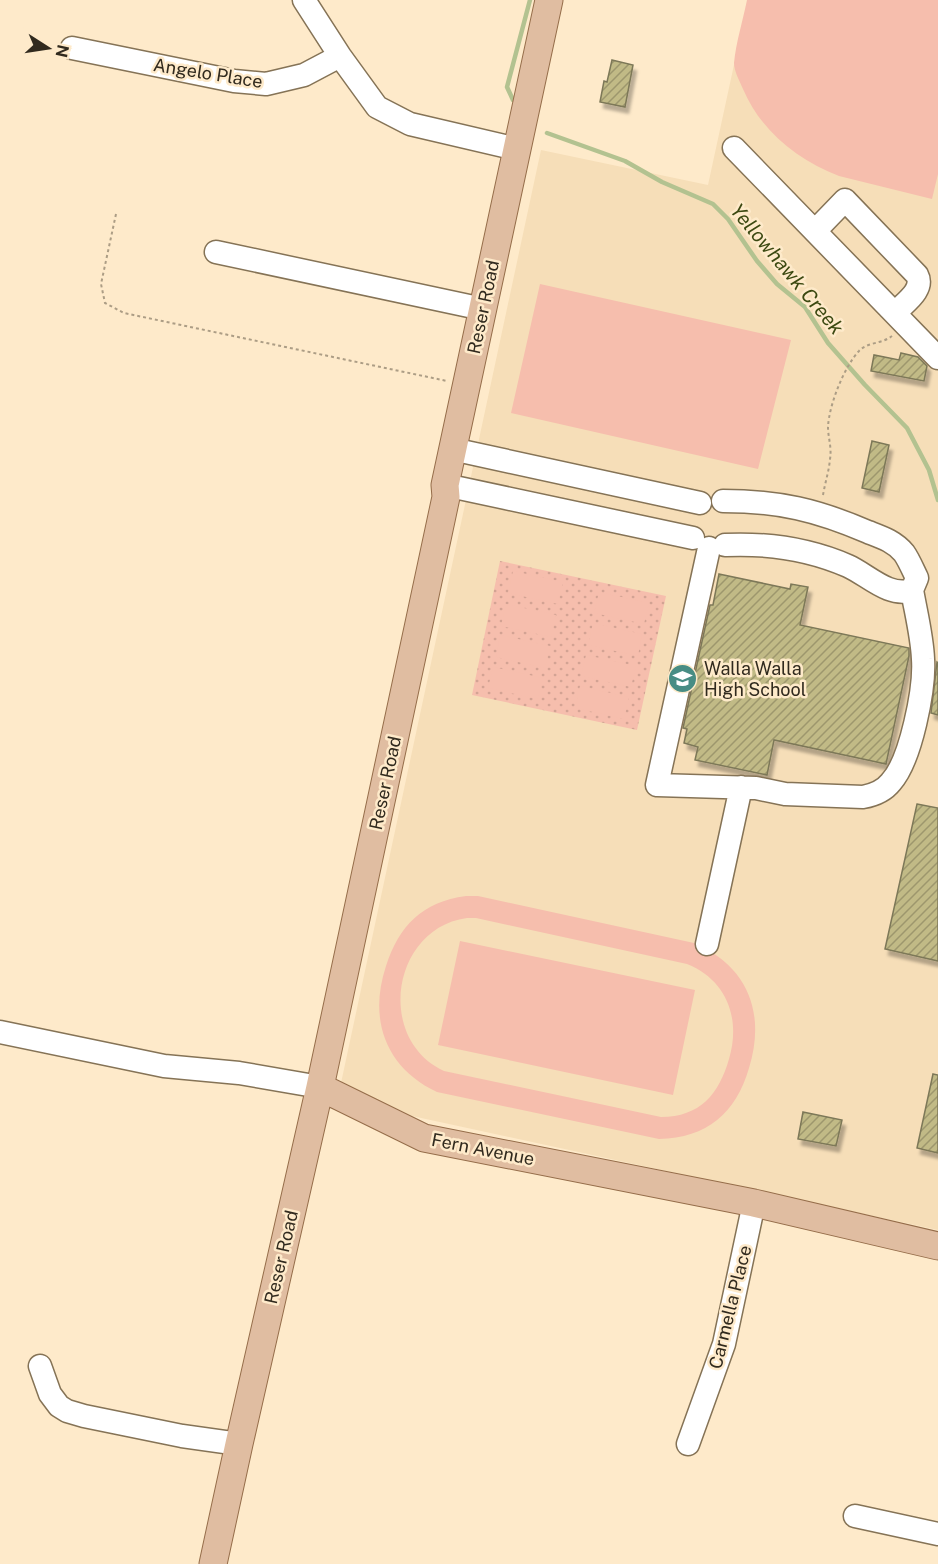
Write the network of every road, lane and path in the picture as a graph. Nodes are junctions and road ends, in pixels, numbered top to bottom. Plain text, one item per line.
1 (304, 0) edge
2 (549, 0) edge
3 (72, 48) dead end
4 (340, 56) junction
5 (517, 148) junction
6 (734, 148) dead end
7 (116, 214) dead end
8 (815, 231) junction
9 (216, 252) dead end
10 (483, 309) junction
11 (900, 319) junction
12 (938, 358) edge
13 (468, 386) junction
14 (452, 449) junction
15 (549, 470) junction
16 (445, 485) junction
17 (723, 501) junction
18 (700, 503) junction
19 (541, 506) junction
20 (819, 513) junction
21 (709, 544) junction
22 (912, 590) junction
23 (741, 787) junction
24 (708, 944) dead end
25 (0, 1032) edge
26 (320, 1088) junction
27 (754, 1203) junction
28 (938, 1246) edge
29 (40, 1366) dead end
30 (239, 1444) junction
31 (688, 1444) dead end
32 (855, 1516) dead end
33 (938, 1534) edge
34 (213, 1564) edge

1 - 4 street
2 - 5 main road, Reser Road
3 - 4 street, Angelo Place
4 - 5 street
5 - 10 main road, Reser Road
6 - 8 street
7 - 13 path
8 - 11 street
8 - 11 street
9 - 10 street
10 - 13 main road, Reser Road
11 - 12 street
11 - 20 path
13 - 14 main road, Reser Road
14 - 15 street
14 - 16 main road, Reser Road
15 - 18 street
15 - 19 street
16 - 19 street
16 - 26 main road, Reser Road
17 - 18 street
17 - 20 street
17 - 21 street
18 - 21 street
19 - 21 street
20 - 22 street
21 - 22 street
21 - 23 street
22 - 23 street
23 - 24 street
25 - 26 street, Fern Avenue
26 - 27 main road, Fern Avenue
26 - 30 main road, Reser Road
27 - 28 main road, Fern Avenue
27 - 31 street, Carmella Place
29 - 30 street
30 - 34 main road, Reser Road
32 - 33 street

